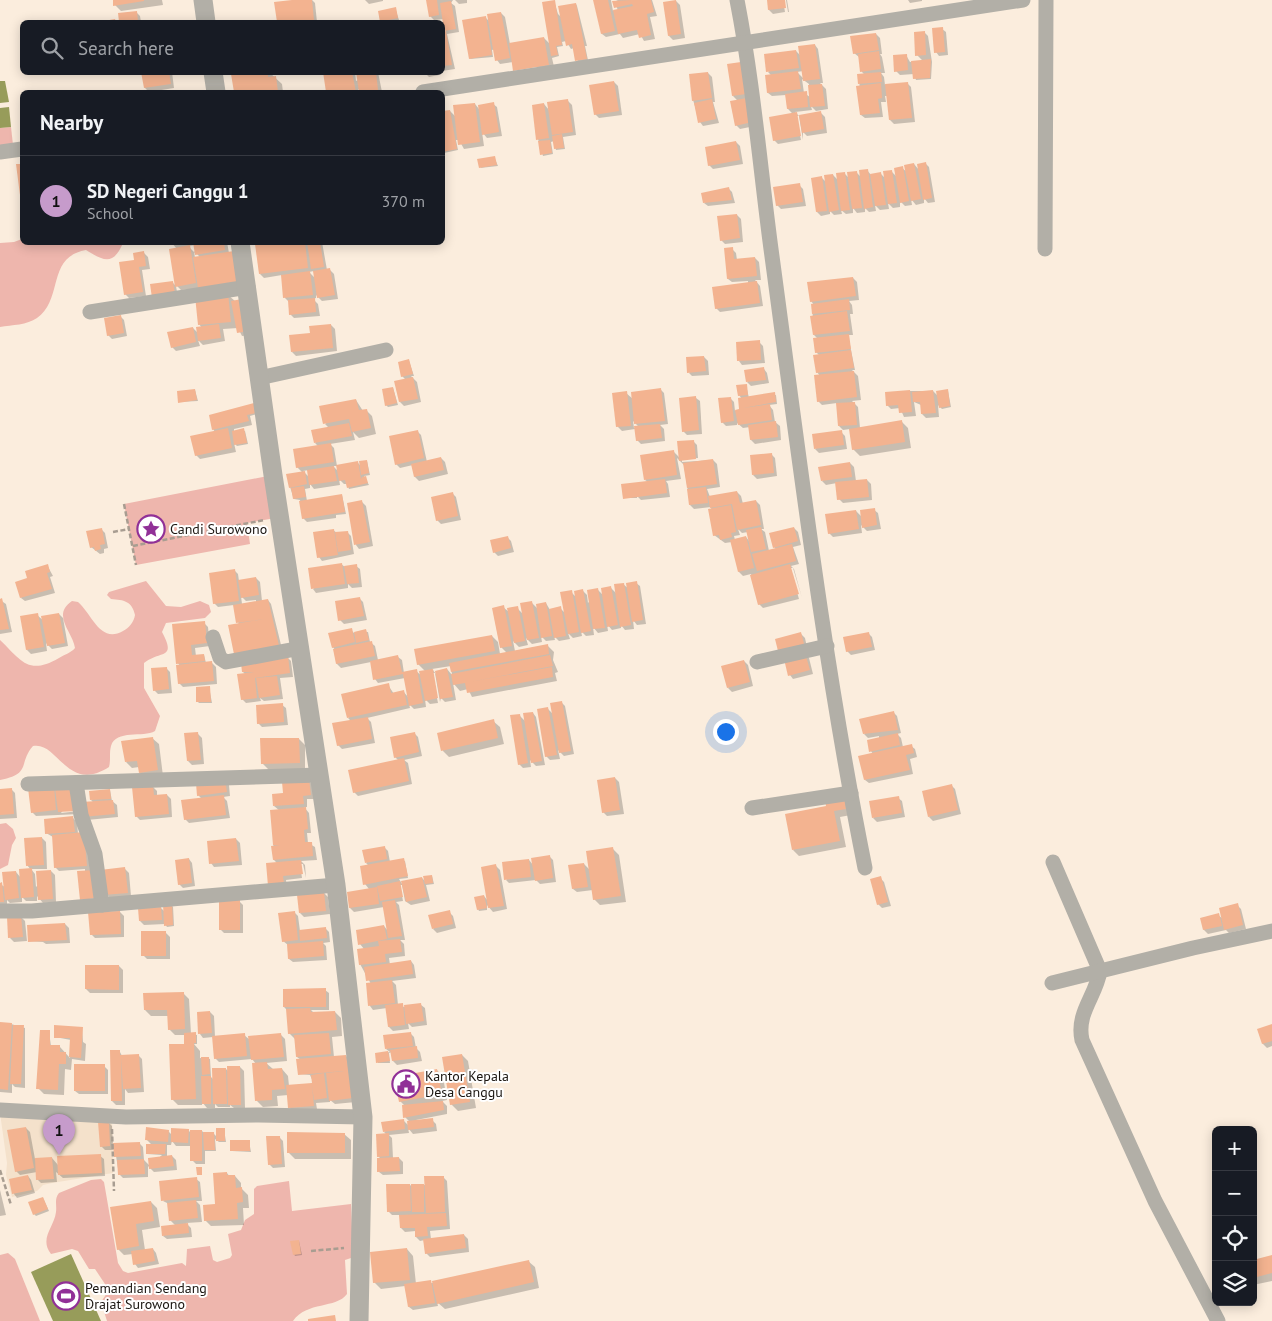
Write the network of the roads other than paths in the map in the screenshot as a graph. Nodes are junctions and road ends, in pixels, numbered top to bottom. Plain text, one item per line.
1 (203, 0) edge
2 (737, 0) edge
3 (1024, 0) edge
4 (1046, 0) edge
5 (206, 20) edge
6 (746, 43) junction
7 (213, 75) edge
8 (216, 90) edge
9 (436, 90) edge
10 (20, 149) edge
11 (0, 152) edge
12 (241, 245) edge
13 (1045, 249) dead end
14 (248, 287) junction
15 (90, 312) dead end
16 (386, 350) dead end
17 (259, 378) junction
18 (213, 637) dead end
19 (827, 646) junction
20 (301, 648) junction
21 (757, 662) dead end
22 (320, 775) junction
23 (76, 782) junction
24 (28, 784) dead end
25 (851, 793) junction
26 (752, 808) dead end
27 (1053, 862) dead end
28 (865, 868) dead end
29 (336, 885) junction
30 (102, 905) junction
31 (0, 911) edge
32 (1272, 931) edge
33 (1100, 971) junction
34 (1052, 983) dead end
35 (0, 1110) edge
36 (363, 1117) junction
37 (359, 1321) edge
38 (1218, 1321) edge

1 - 5 street
2 - 6 street
3 - 6 street
4 - 13 street
6 - 9 street
6 - 19 street
7 - 8 street
10 - 11 street
12 - 14 street
14 - 15 street
14 - 17 street
16 - 17 street
17 - 20 street
18 - 20 street
19 - 21 street
19 - 25 street
20 - 22 street
22 - 23 street
22 - 29 street
23 - 24 street
23 - 30 street
25 - 26 street
25 - 28 street
27 - 33 street
29 - 30 street
29 - 36 street
30 - 31 street
32 - 33 street
33 - 34 street
33 - 38 street
35 - 36 street
36 - 37 street

